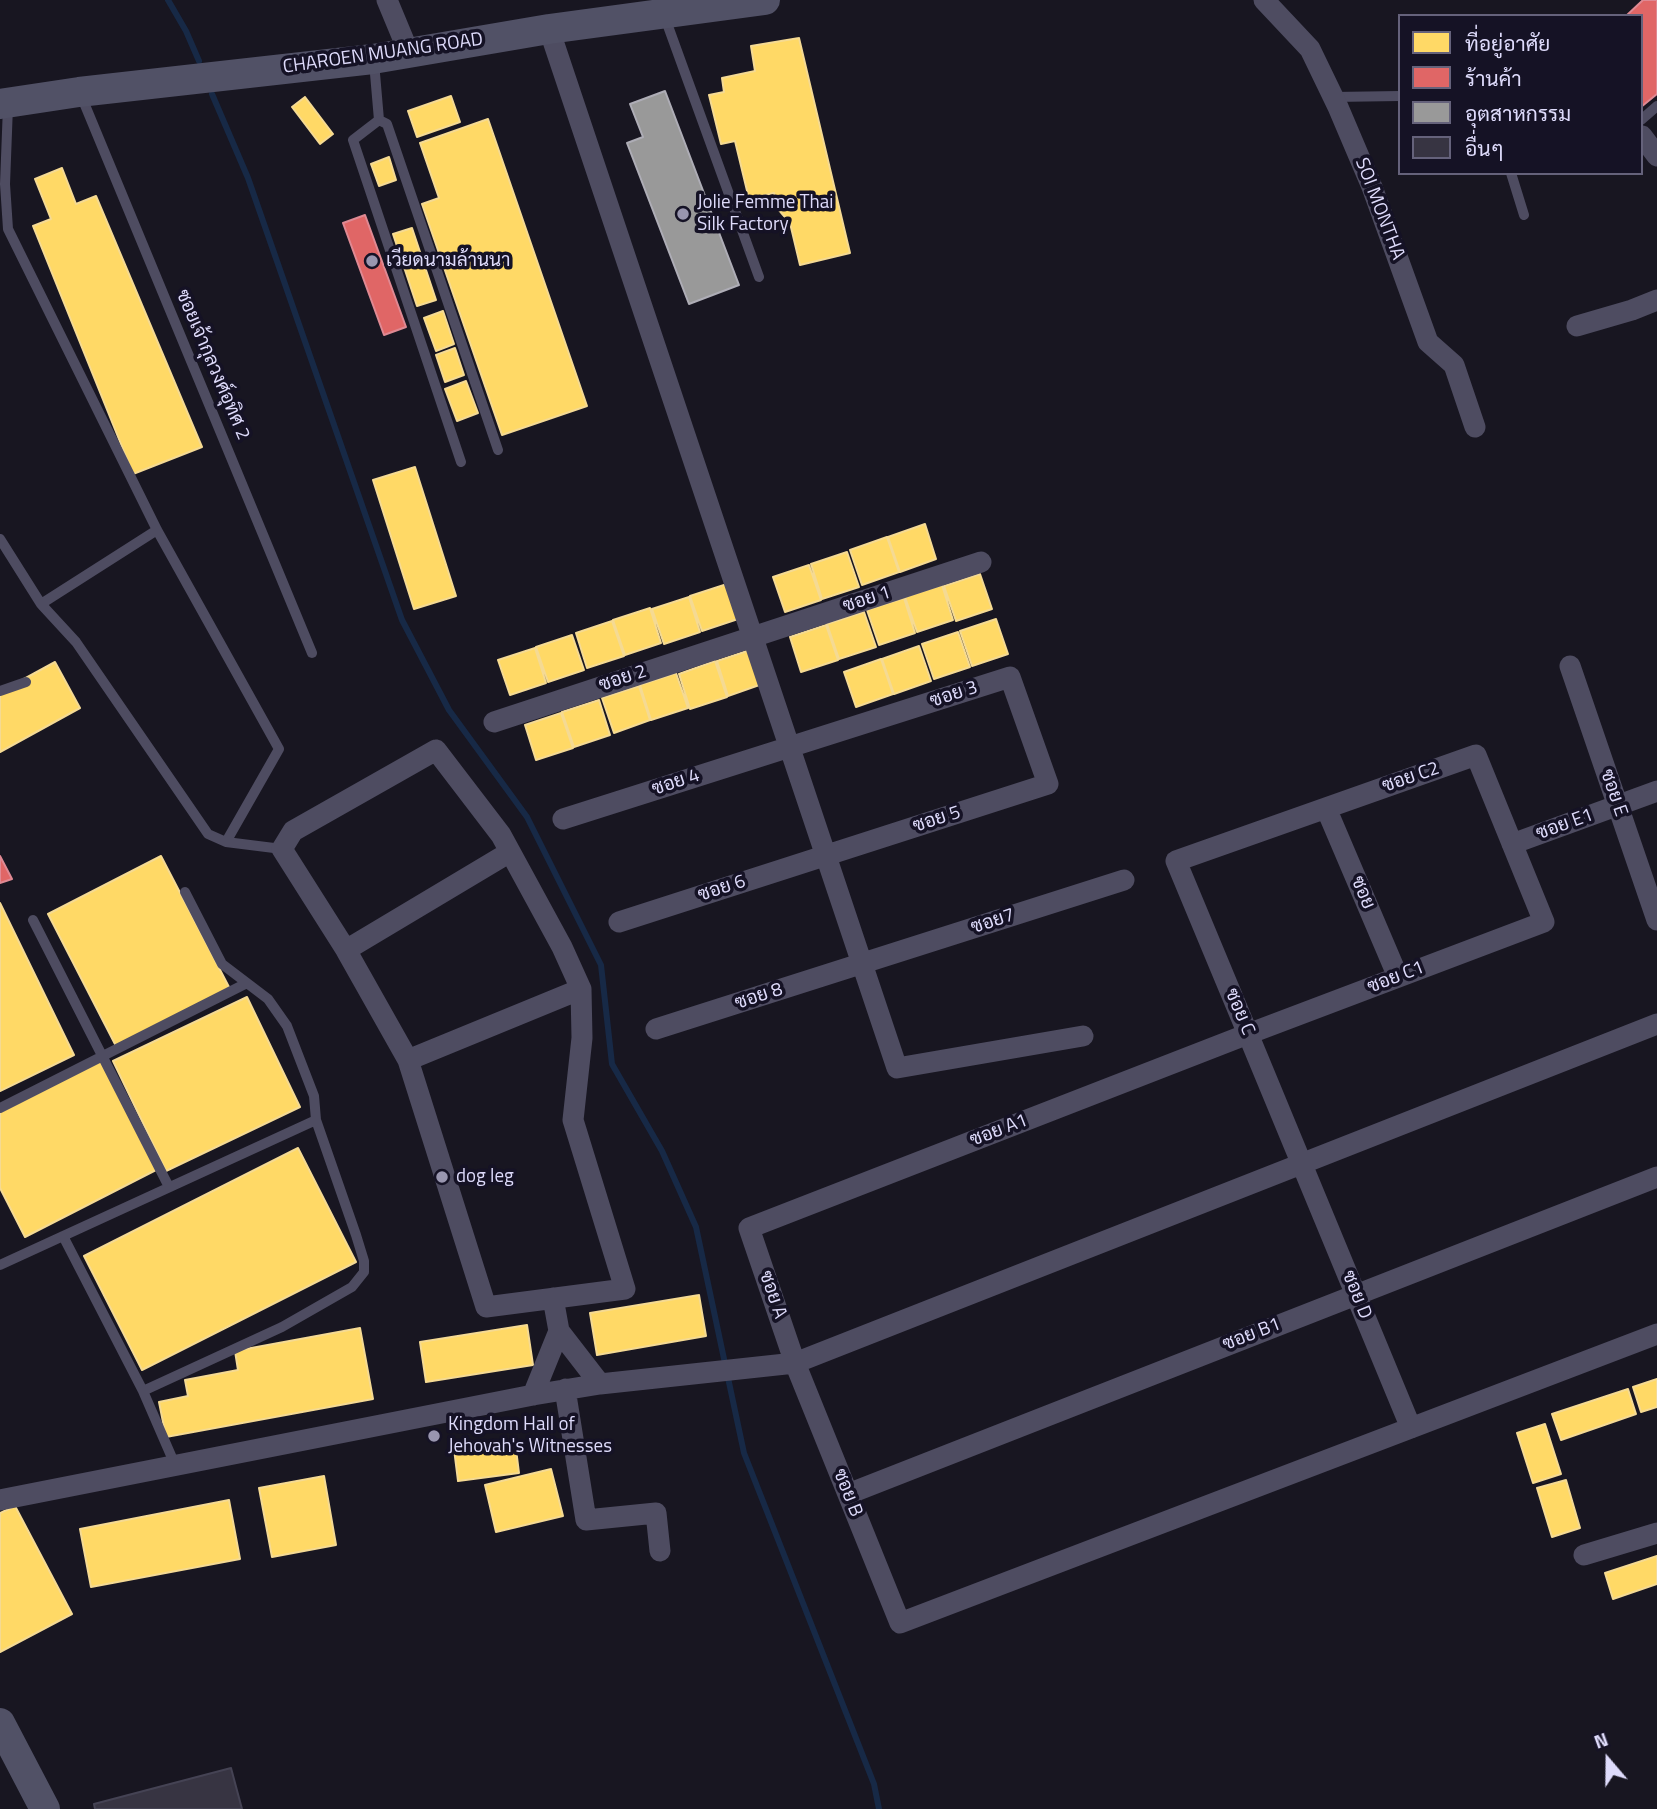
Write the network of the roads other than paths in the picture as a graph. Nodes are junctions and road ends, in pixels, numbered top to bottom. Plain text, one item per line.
1 (387, 0) edge
2 (765, 0) edge
3 (1264, 0) edge
4 (633, 9) edge
5 (664, 15) junction
6 (549, 29) junction
7 (409, 52) junction
8 (373, 59) junction
9 (79, 92) junction
10 (1398, 96) edge
11 (1333, 97) junction
12 (4, 103) edge
13 (1657, 107) edge
14 (1643, 118) edge
15 (379, 120) junction
16 (1643, 136) edge
17 (1657, 156) edge
18 (1512, 175) edge
19 (3, 188) edge
20 (1524, 215) dead end
21 (759, 276) dead end
22 (1657, 300) edge
23 (1577, 326) dead end
24 (1475, 427) dead end
25 (498, 450) dead end
26 (461, 462) dead end
27 (157, 530) junction
28 (0, 539) edge
29 (981, 562) dead end
30 (41, 604) junction
31 (752, 637) junction
32 (312, 653) dead end
33 (1570, 666) dead end
34 (26, 682) dead end
35 (0, 691) edge
36 (494, 722) dead end
37 (789, 747) junction
38 (1048, 784) joint
39 (1657, 791) edge
40 (1617, 806) junction
41 (1326, 808) junction
42 (564, 819) dead end
43 (226, 842) junction
44 (1512, 844) junction
45 (282, 849) junction
46 (510, 852) junction
47 (825, 856) junction
48 (1176, 861) joint
49 (1124, 880) dead end
50 (185, 892) dead end
51 (33, 920) dead end
52 (1657, 920) edge
53 (619, 922) dead end
54 (1544, 922) joint
55 (346, 950) junction
56 (862, 964) junction
57 (1398, 977) junction
58 (247, 983) junction
59 (581, 989) junction
60 (1657, 1024) edge
61 (656, 1030) dead end
62 (1248, 1034) junction
63 (1083, 1036) dead end
64 (102, 1056) junction
65 (408, 1060) junction
66 (0, 1108) edge
67 (316, 1120) junction
68 (1302, 1163) junction
69 (1657, 1177) edge
70 (169, 1187) junction
71 (749, 1228) joint
72 (63, 1236) junction
73 (1, 1262) edge
74 (1356, 1295) junction
75 (553, 1298) junction
76 (559, 1331) junction
77 (1657, 1334) edge
78 (795, 1363) junction
79 (600, 1384) junction
80 (565, 1389) junction
81 (143, 1391) junction
82 (533, 1395) junction
83 (1411, 1428) junction
84 (176, 1467) junction
85 (848, 1494) junction
86 (0, 1500) edge
87 (1657, 1533) edge
88 (660, 1551) dead end
89 (1584, 1555) dead end
90 (0, 1723) edge
91 (45, 1809) edge

1 - 7 street
2 - 5 main road, CHAROEN MUANG ROAD
3 - 11 street, SOI MONTHA
4 - 5 main road, CHAROEN MUANG ROAD
4 - 6 main road, CHAROEN MUANG ROAD
5 - 21 lane
6 - 7 main road, CHAROEN MUANG ROAD
6 - 31 street
7 - 8 main road, CHAROEN MUANG ROAD
8 - 9 main road, CHAROEN MUANG ROAD
8 - 15 lane
9 - 12 main road, CHAROEN MUANG ROAD
9 - 32 lane, ซอยเจ้ากุลวงศ์อุทิศ 2
10 - 11 lane
11 - 24 street, SOI MONTHA
12 - 19 lane
13 - 14 lane
15 - 25 lane
15 - 26 lane
16 - 17 street
18 - 20 lane
19 - 27 lane
22 - 23 street
27 - 30 lane
27 - 43 lane
28 - 30 lane
29 - 31 street, ซอย 1
30 - 43 lane
31 - 36 street, ซอย 2
31 - 37 street
33 - 40 street, ซอย E
34 - 35 lane
37 - 38 street, ซอย 3
37 - 42 street, ซอย 4
37 - 47 street
38 - 47 street, ซอย 5
39 - 40 street, ซอย E1
40 - 44 street, ซอย E1
40 - 52 street, ซอย E
41 - 44 street, ซอย C2
41 - 48 street, ซอย C2
41 - 57 street, ซอย
43 - 45 lane
44 - 54 street, ซอย C2
45 - 46 street
45 - 55 street
46 - 55 street
46 - 59 street
47 - 53 street, ซอย 6
47 - 56 street
48 - 62 street, ซอย C
49 - 56 street, ซอย7
50 - 58 lane
51 - 64 lane
54 - 57 street, ซอย C1
55 - 65 street
56 - 61 street, ซอย 8
56 - 63 street
57 - 62 street, ซอย C1
58 - 64 lane
58 - 67 lane
59 - 65 street
59 - 75 street
60 - 68 street
62 - 68 street, ซอย C
62 - 71 street, ซอย A1
64 - 66 lane
64 - 70 lane
65 - 75 street
67 - 70 lane
67 - 81 lane
68 - 74 street, ซอย D
68 - 78 street
69 - 74 street, ซอย B1
70 - 72 lane
71 - 78 street, ซอย A
72 - 73 lane
72 - 81 lane
74 - 83 street, ซอย D
74 - 85 street, ซอย B1
75 - 76 street
76 - 79 street
76 - 82 street
77 - 83 street
78 - 79 street
78 - 85 street, ซอย B
79 - 80 street
80 - 82 street
80 - 88 street
81 - 84 lane
82 - 84 street
83 - 85 street, ซอย B
84 - 86 street
87 - 89 street
90 - 91 main road

